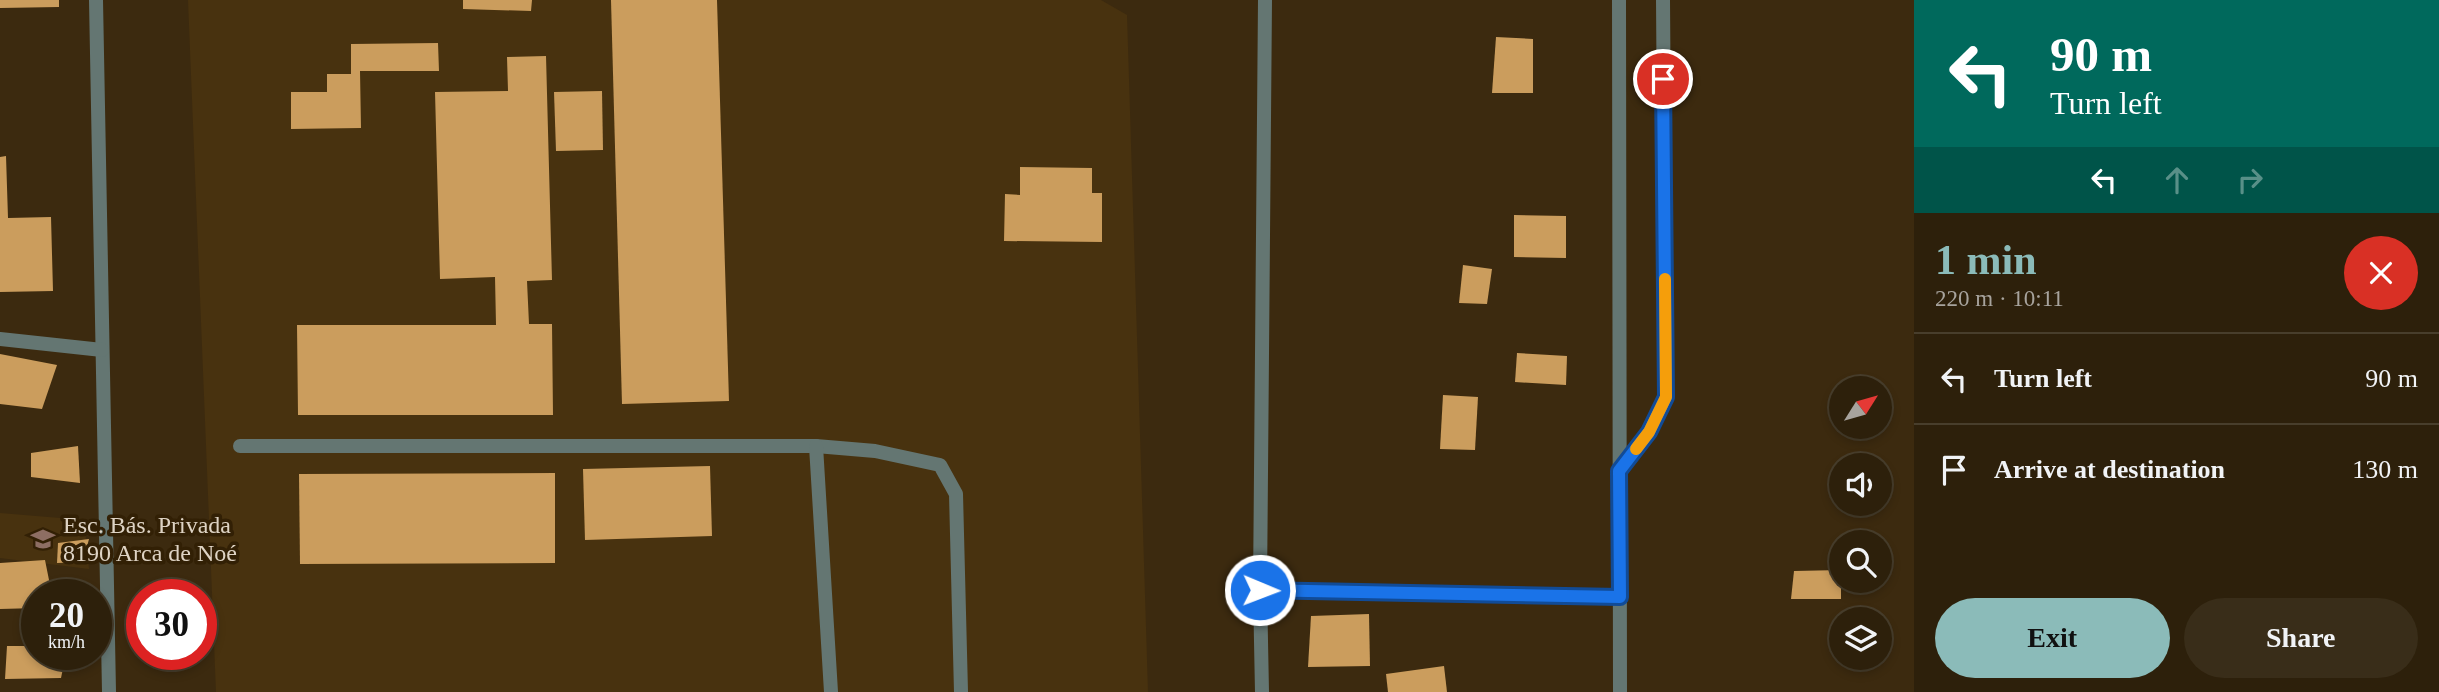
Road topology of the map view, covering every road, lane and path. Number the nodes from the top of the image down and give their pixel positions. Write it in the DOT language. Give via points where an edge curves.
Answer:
graph roads {
  1 [pos="96,0"];
  2 [pos="1265,0"];
  3 [pos="1619,0"];
  4 [pos="1663,0"];
  5 [pos="0,339"];
  6 [pos="103,350"];
  7 [pos="240,446"];
  8 [pos="816,446"];
  9 [pos="1619,471"];
  10 [pos="1260,590"];
  11 [pos="1620,597"];
  12 [pos="109,692"];
  13 [pos="831,692"];
  14 [pos="961,692"];
  15 [pos="1262,692"];
  16 [pos="1620,692"];
  1 -- 6 [label="street"];
  2 -- 10 [label="street"];
  3 -- 9 [label="street"];
  4 -- 9 [label="street" via="1666,397 1649,432"];
  5 -- 6 [label="street"];
  6 -- 12 [label="street"];
  7 -- 8 [label="street"];
  8 -- 13 [label="street"];
  8 -- 14 [label="street" via="875,451 940,465 956,494"];
  9 -- 11 [label="street"];
  10 -- 11 [label="street"];
  10 -- 15 [label="street"];
  11 -- 16 [label="street"];
}
